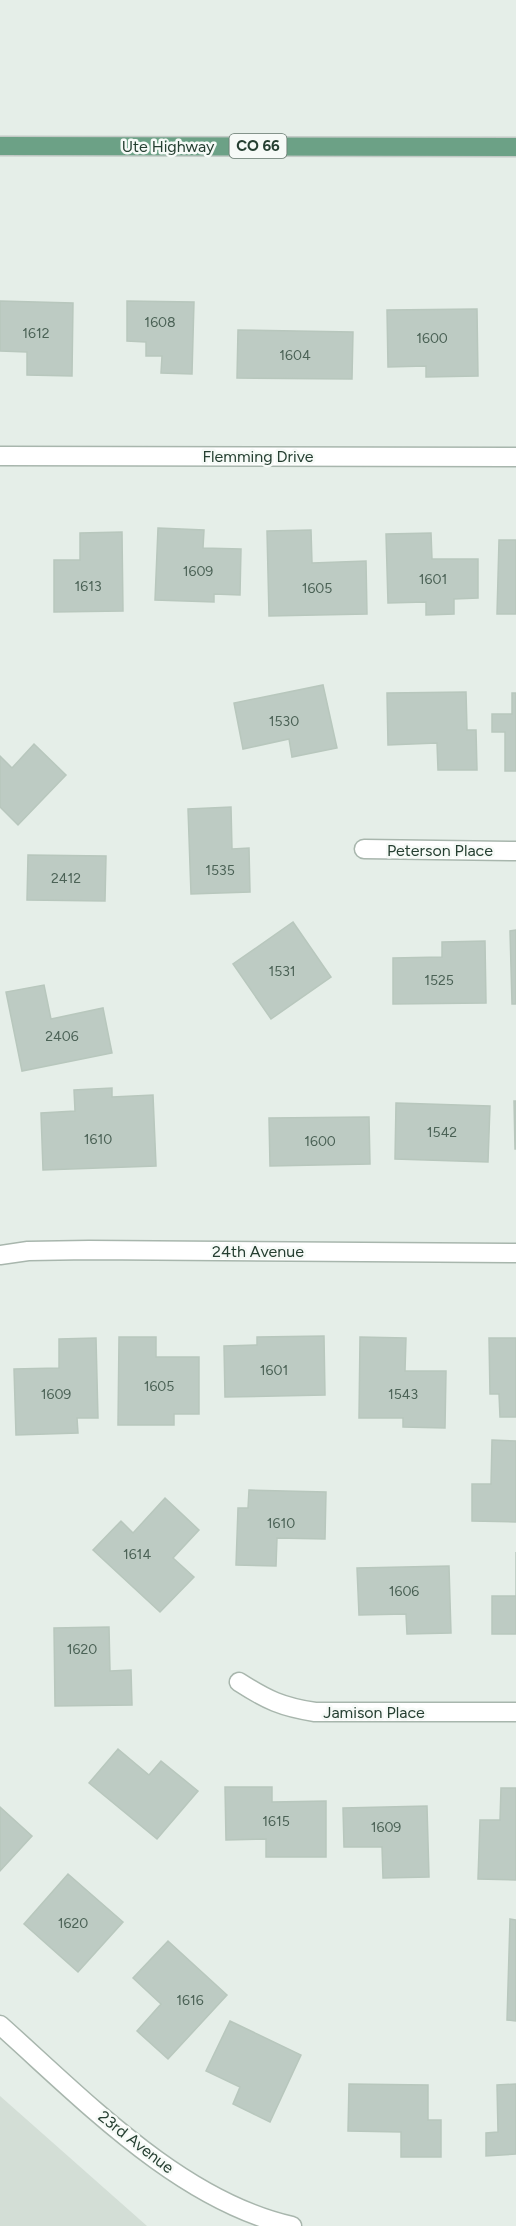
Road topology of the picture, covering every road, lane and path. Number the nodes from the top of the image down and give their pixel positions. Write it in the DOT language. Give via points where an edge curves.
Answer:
graph roads {
  1 [pos="0,146"];
  2 [pos="516,147"];
  3 [pos="0,456"];
  4 [pos="516,457"];
  5 [pos="364,849"];
  6 [pos="516,850"];
  7 [pos="516,1253"];
  8 [pos="0,1255"];
  9 [pos="239,1682"];
  10 [pos="516,1712"];
  11 [pos="0,2025"];
  12 [pos="286,2225"];
  1 -- 2 [label="main road, Ute Highway / CO 66"];
  3 -- 4 [label="street, Flemming Drive"];
  5 -- 6 [label="street, Peterson Place"];
  7 -- 8 [label="street, 24th Avenue" via="89,1250"];
  9 -- 10 [label="street, Jamison Place" via="287,1707 315,1712"];
  11 -- 12 [label="street, 23rd Avenue" via="125,2136 176,2174 231,2205"];
}
